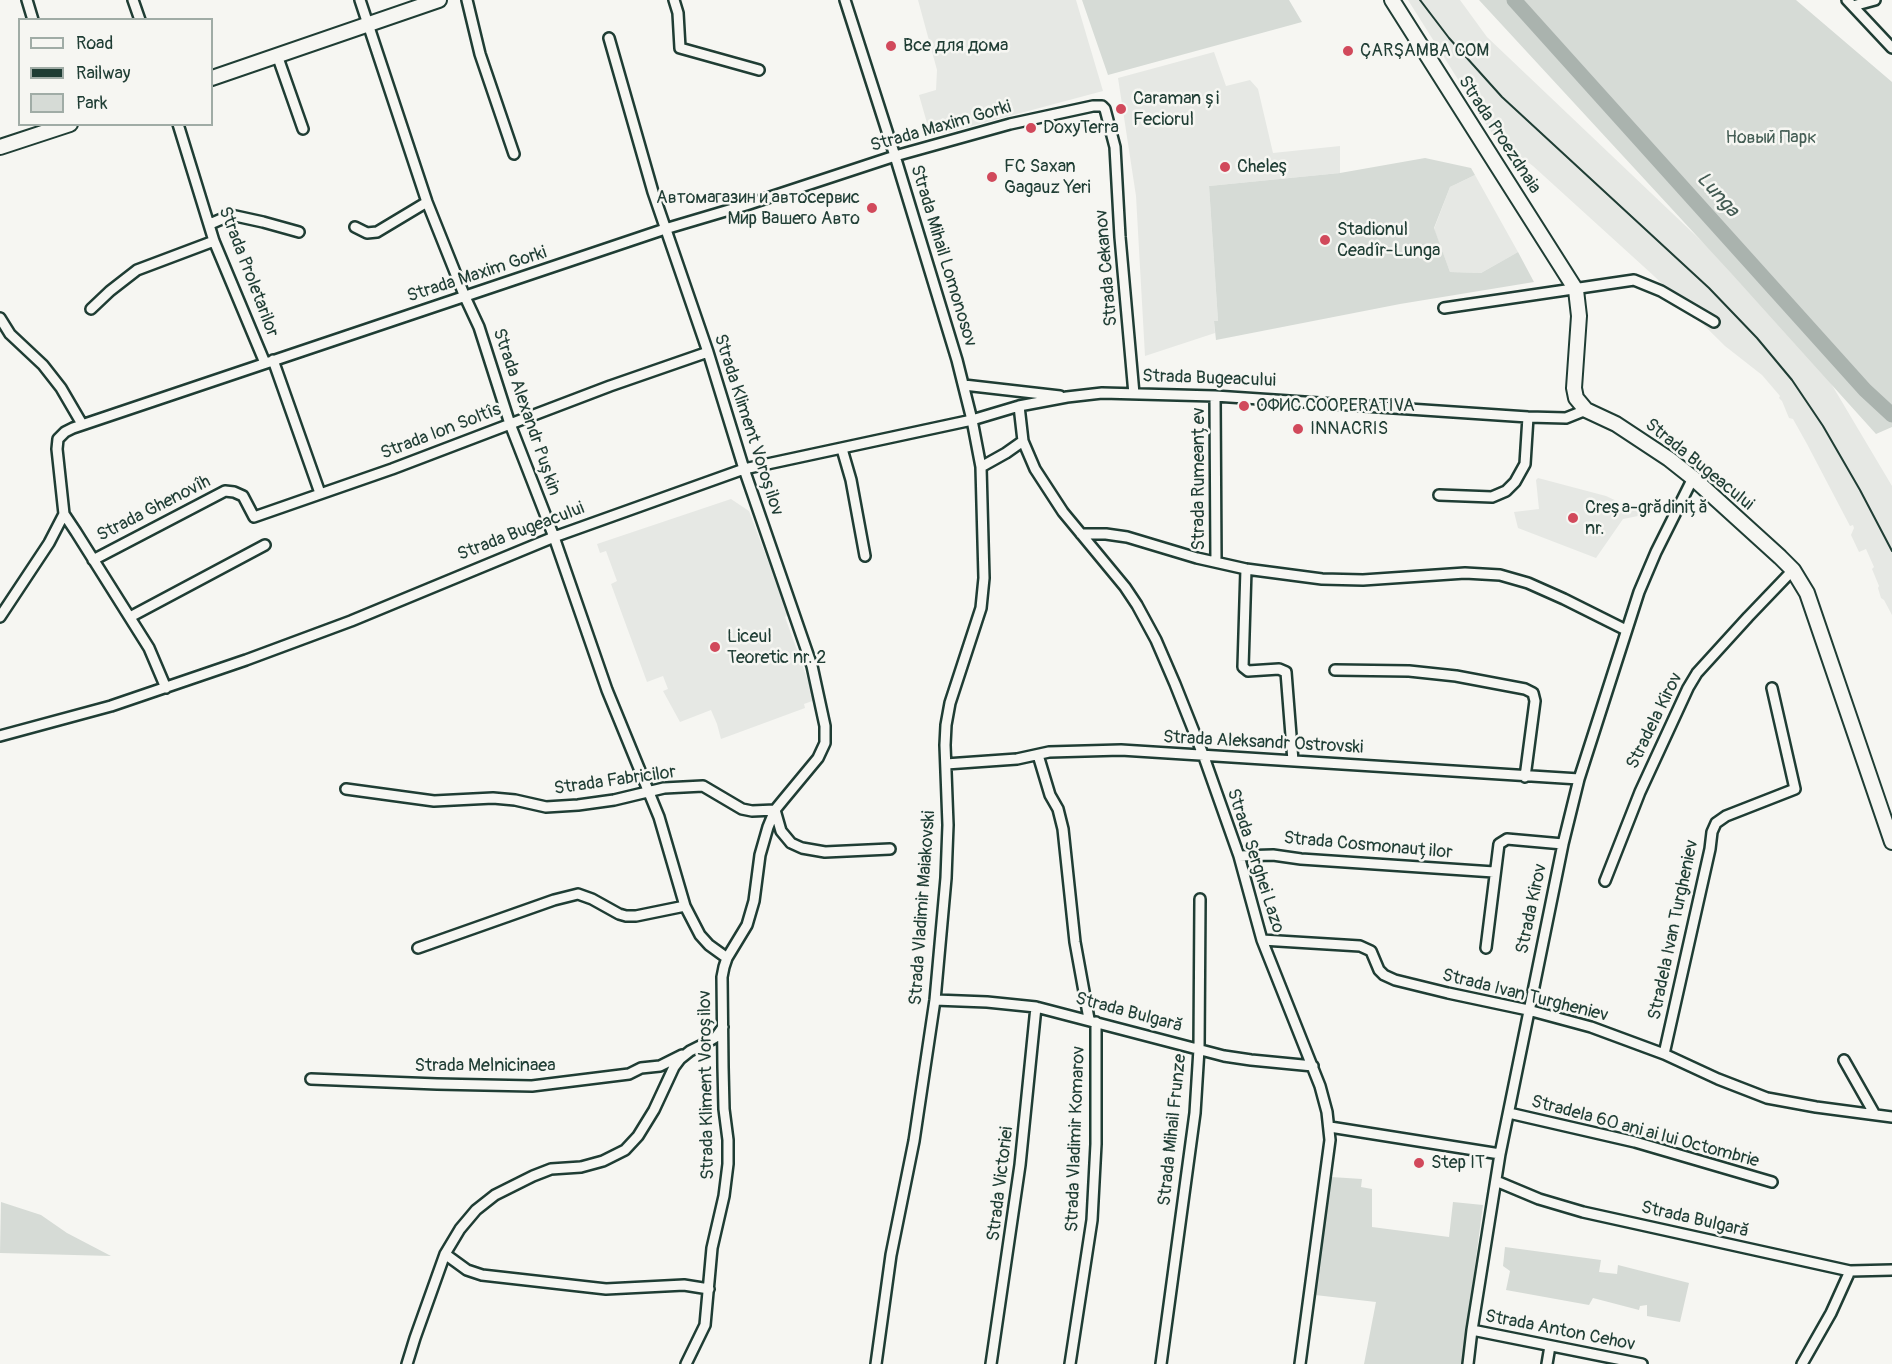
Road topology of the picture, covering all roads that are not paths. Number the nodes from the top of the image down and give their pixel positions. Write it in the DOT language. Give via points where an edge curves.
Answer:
graph roads {
  1 [pos="27,0"];
  2 [pos="133,0"];
  3 [pos="360,0"];
  4 [pos="439,0"];
  5 [pos="466,0"];
  6 [pos="674,0"];
  7 [pos="845,0"];
  8 [pos="1392,0"];
  9 [pos="1875,0"];
  10 [pos="1850,3"];
  11 [pos="32,18"];
  12 [pos="139,18"];
  13 [pos="368,24"];
  14 [pos="609,38"];
  15 [pos="1892,48"];
  16 [pos="277,56"];
  17 [pos="759,70"];
  18 [pos="213,78"];
  19 [pos="1102,106"];
  20 [pos="64,126"];
  21 [pos="179,126"];
  22 [pos="303,129"];
  23 [pos="0,147"];
  24 [pos="514,154"];
  25 [pos="896,156"];
  26 [pos="427,202"];
  27 [pos="210,224"];
  28 [pos="355,227"];
  29 [pos="665,230"];
  30 [pos="299,232"];
  31 [pos="214,241"];
  32 [pos="1576,290"];
  33 [pos="465,297"];
  34 [pos="1444,308"];
  35 [pos="91,309"];
  36 [pos="0,318"];
  37 [pos="1714,322"];
  38 [pos="10,334"];
  39 [pos="0,340"];
  40 [pos="708,352"];
  41 [pos="269,362"];
  42 [pos="964,385"];
  43 [pos="1134,394"];
  44 [pos="1215,396"];
  45 [pos="1067,397"];
  46 [pos="1019,406"];
  47 [pos="1586,410"];
  48 [pos="1528,417"];
  49 [pos="972,420"];
  50 [pos="82,424"];
  51 [pos="510,424"];
  52 [pos="1023,441"];
  53 [pos="842,449"];
  54 [pos="981,467"];
  55 [pos="744,469"];
  56 [pos="1693,478"];
  57 [pos="320,493"];
  58 [pos="1439,495"];
  59 [pos="64,514"];
  60 [pos="254,517"];
  61 [pos="1081,534"];
  62 [pos="554,537"];
  63 [pos="265,545"];
  64 [pos="865,556"];
  65 [pos="93,560"];
  66 [pos="1216,562"];
  67 [pos="1246,569"];
  68 [pos="1793,570"];
  69 [pos="0,617"];
  70 [pos="130,617"];
  71 [pos="1626,630"];
  72 [pos="1335,670"];
  73 [pos="166,688"];
  74 [pos="1772,688"];
  75 [pos="0,736"];
  76 [pos="1038,755"];
  77 [pos="1204,757"];
  78 [pos="1293,761"];
  79 [pos="946,764"];
  80 [pos="1526,777"];
  81 [pos="1580,779"];
  82 [pos="346,789"];
  83 [pos="648,792"];
  84 [pos="775,810"];
  85 [pos="1892,842"];
  86 [pos="1563,844"];
  87 [pos="890,849"];
  88 [pos="1239,856"];
  89 [pos="1494,872"];
  90 [pos="1605,881"];
  91 [pos="1200,899"];
  92 [pos="686,906"];
  93 [pos="1262,940"];
  94 [pos="418,948"];
  95 [pos="1486,948"];
  96 [pos="727,958"];
  97 [pos="935,1000"];
  98 [pos="1036,1006"];
  99 [pos="1528,1010"];
  100 [pos="1092,1020"];
  101 [pos="723,1027"];
  102 [pos="1199,1049"];
  103 [pos="690,1051"];
  104 [pos="1664,1054"];
  105 [pos="1844,1060"];
  106 [pos="1313,1066"];
  107 [pos="311,1078"];
  108 [pos="1509,1113"];
  109 [pos="1874,1113"];
  110 [pos="1892,1117"];
  111 [pos="1330,1127"];
  112 [pos="1500,1154"];
  113 [pos="1496,1181"];
  114 [pos="1772,1182"];
  115 [pos="445,1254"];
  116 [pos="1892,1270"];
  117 [pos="1850,1271"];
  118 [pos="709,1289"];
  119 [pos="1472,1330"];
  120 [pos="1550,1346"];
  121 [pos="1622,1362"];
  122 [pos="407,1364"];
  123 [pos="686,1364"];
  124 [pos="876,1364"];
  125 [pos="991,1364"];
  126 [pos="1070,1364"];
  127 [pos="1161,1364"];
  128 [pos="1300,1364"];
  129 [pos="1468,1364"];
  130 [pos="1547,1364"];
  131 [pos="1642,1364"];
  132 [pos="1802,1364"];
  1 -- 11 [label="street"];
  2 -- 12 [label="street"];
  3 -- 13 [label="street, Strada Alexandr Pușkin"];
  4 -- 13 [label="main road"];
  5 -- 24 [label="street"];
  6 -- 17 [label="street" via="680,48"];
  7 -- 25 [label="street, Strada Mihail Lomonosov"];
  8 -- 32 [label="main road, Strada Proezdnaia"];
  9 -- 10 [label="street"];
  10 -- 15 [label="street"];
  13 -- 16 [label="main road"];
  13 -- 26 [label="street, Strada Alexandr Pușkin"];
  14 -- 29 [label="street, Strada Kliment Voroșilov"];
  16 -- 18 [label="main road"];
  16 -- 22 [label="street"];
  19 -- 25 [label="street, Strada Maxim Gorki" via="1010,124"];
  19 -- 43 [label="street, Strada Cekanov" via="1115,147"];
  20 -- 23 [label="main road"];
  21 -- 27 [label="street, Strada Proletarilor"];
  25 -- 29 [label="street, Strada Maxim Gorki"];
  25 -- 42 [label="street, Strada Mihail Lomonosov"];
  26 -- 28 [label="street" via="377,232 367,233"];
  26 -- 33 [label="street, Strada Alexandr Pușkin"];
  27 -- 30 [label="street" via="231,215"];
  27 -- 31 [label="street, Strada Proletarilor"];
  29 -- 33 [label="street, Strada Maxim Gorki"];
  29 -- 40 [label="street, Strada Kliment Voroșilov"];
  31 -- 35 [label="street" via="137,270"];
  31 -- 41 [label="street, Strada Proletarilor"];
  32 -- 34 [label="street"];
  32 -- 37 [label="street" via="1634,280"];
  32 -- 47 [label="main road, Strada Proezdnaia" via="1579,316 1574,388 1576,398"];
  33 -- 41 [label="street, Strada Maxim Gorki"];
  33 -- 51 [label="street, Strada Alexandr Pușkin" via="479,327"];
  36 -- 38 [label="street"];
  38 -- 39 [label="street"];
  38 -- 50 [label="street" via="52,376"];
  40 -- 51 [label="street, Strada Ion Soltîs"];
  40 -- 55 [label="street, Strada Kliment Voroșilov"];
  41 -- 50 [label="street, Strada Maxim Gorki"];
  41 -- 57 [label="street, Strada Proletarilor"];
  42 -- 45 [label="street, Strada Bugeacului"];
  42 -- 49 [label="street, Strada Mihail Lomonosov"];
  43 -- 44 [label="street, Strada Bugeacului"];
  43 -- 45 [label="street, Strada Bugeacului"];
  44 -- 48 [label="street, Strada Bugeacului"];
  44 -- 66 [label="street, Strada Rumeanțev"];
  45 -- 46 [label="street, Strada Bugeacului"];
  46 -- 49 [label="street, Strada Bugeacului"];
  46 -- 52 [label="street, Strada Serghei Lazo"];
  47 -- 48 [label="street, Strada Bugeacului" via="1566,418"];
  47 -- 56 [label="main road, Strada Bugeacului" via="1616,424"];
  48 -- 58 [label="street" via="1523,471 1506,491 1492,497"];
  49 -- 53 [label="street, Strada Bugeacului"];
  49 -- 54 [label="street, Strada Vladimir Maiakovski"];
  50 -- 59 [label="street, Strada Maxim Gorki" via="58,439"];
  51 -- 57 [label="street, Strada Ion Soltîs"];
  51 -- 62 [label="street, Strada Alexandr Pușkin"];
  52 -- 54 [label="street"];
  52 -- 61 [label="street, Strada Serghei Lazo" via="1035,469"];
  53 -- 55 [label="street, Strada Bugeacului"];
  53 -- 64 [label="street"];
  54 -- 79 [label="street, Strada Vladimir Maiakovski" via="983,592 950,702"];
  55 -- 62 [label="street, Strada Bugeacului"];
  55 -- 84 [label="street, Strada Kliment Voroșilov" via="812,666 825,726 825,742 818,758"];
  56 -- 68 [label="main road, Strada Bugeacului"];
  56 -- 71 [label="street, Strada Kirov" via="1656,552"];
  57 -- 60 [label="street, Strada Ion Soltîs"];
  59 -- 65 [label="street"];
  59 -- 69 [label="street"];
  60 -- 65 [label="street, Strada Ghenovîh" via="243,496 225,491"];
  61 -- 66 [label="street" via="1127,537"];
  61 -- 77 [label="street, Strada Serghei Lazo" via="1137,605 1156,640"];
  62 -- 73 [label="street, Strada Bugeacului" via="351,621"];
  62 -- 83 [label="street, Strada Alexandr Pușkin" via="603,679"];
  63 -- 70 [label="street"];
  65 -- 70 [label="street"];
  66 -- 67 [label="street"];
  67 -- 71 [label="street" via="1363,580 1465,573 1500,575 1528,583"];
  67 -- 78 [label="street" via="1243,667 1248,671 1286,672"];
  68 -- 85 [label="main road, Strada Bugeacului" via="1815,610"];
  68 -- 90 [label="street, Stradela Kirov" via="1697,673 1640,792"];
  70 -- 73 [label="street"];
  71 -- 81 [label="street, Strada Kirov"];
  72 -- 80 [label="street" via="1456,675 1533,693"];
  73 -- 75 [label="street, Strada Bugeacului"];
  74 -- 104 [label="street, Stradela Ivan Turgheniev" via="1795,789 1716,823"];
  76 -- 77 [label="street, Strada Aleksandr Ostrovski" via="1121,750"];
  76 -- 79 [label="street, Strada Aleksandr Ostrovski"];
  76 -- 100 [label="street, Strada Vladimir Komarov" via="1064,829 1075,942"];
  77 -- 78 [label="street, Strada Aleksandr Ostrovski"];
  77 -- 88 [label="street, Strada Serghei Lazo"];
  78 -- 80 [label="street, Strada Aleksandr Ostrovski"];
  79 -- 97 [label="street, Strada Vladimir Maiakovski" via="946,878"];
  80 -- 81 [label="street, Strada Aleksandr Ostrovski"];
  81 -- 86 [label="street, Strada Kirov"];
  82 -- 83 [label="street, Strada Fabricilor" via="434,801 493,798 546,807"];
  83 -- 84 [label="street, Strada Fabricilor" via="703,786 742,809"];
  83 -- 92 [label="street, Strada Alexandr Pușkin"];
  84 -- 87 [label="street" via="781,831 791,843 802,848 825,852"];
  84 -- 96 [label="street, Strada Kliment Voroșilov" via="760,855 747,925"];
  86 -- 89 [label="street" via="1507,839 1499,844"];
  86 -- 99 [label="street, Strada Kirov"];
  88 -- 89 [label="street, Strada Cosmonauților" via="1272,855"];
  88 -- 93 [label="street, Strada Serghei Lazo"];
  89 -- 95 [label="street"];
  91 -- 102 [label="street, Strada Mihail Frunze"];
  92 -- 94 [label="street" via="626,916 578,894"];
  92 -- 96 [label="street, Strada Alexandr Pușkin" via="700,935"];
  93 -- 99 [label="street, Strada Ivan Turgheniev" via="1360,946 1371,951 1384,975 1395,980"];
  93 -- 106 [label="street, Strada Serghei Lazo"];
  96 -- 101 [label="street, Strada Kliment Voroșilov" via="722,977"];
  97 -- 98 [label="street, Strada Bulgară"];
  97 -- 124 [label="street, Strada Vladimir Maiakovski"];
  98 -- 100 [label="street, Strada Bulgară"];
  98 -- 125 [label="street, Strada Victoriei" via="1020,1165"];
  99 -- 104 [label="street, Strada Ivan Turgheniev" via="1591,1027"];
  99 -- 108 [label="street, Strada Kirov"];
  100 -- 102 [label="street, Strada Bulgară"];
  100 -- 126 [label="street, Strada Vladimir Komarov" via="1096,1144 1092,1220"];
  101 -- 103 [label="street, Strada Melnicinaea" via="716,1037"];
  101 -- 118 [label="street, Strada Kliment Voroșilov" via="728,1164 712,1248"];
  102 -- 106 [label="street, Strada Bulgară" via="1251,1060"];
  102 -- 127 [label="street, Strada Mihail Frunze"];
  103 -- 107 [label="street, Strada Melnicinaea" via="660,1066 629,1074 532,1086"];
  103 -- 115 [label="street" via="674,1067 654,1110 625,1150 581,1167 551,1169 495,1195 471,1216"];
  104 -- 109 [label="street, Strada Ivan Turgheniev" via="1767,1098"];
  105 -- 109 [label="street"];
  106 -- 111 [label="street, Strada Serghei Lazo"];
  108 -- 112 [label="street, Strada Kirov"];
  108 -- 114 [label="street, Stradela 60 ani ai lui Octombrie" via="1635,1142"];
  109 -- 110 [label="street, Strada Ivan Turgheniev"];
  111 -- 112 [label="street"];
  111 -- 128 [label="street, Strada Serghei Lazo"];
  112 -- 113 [label="street, Strada Kirov"];
  113 -- 117 [label="street, Strada Bulgară" via="1583,1212"];
  113 -- 119 [label="street, Strada Kirov"];
  115 -- 118 [label="street" via="482,1275 606,1289"];
  115 -- 122 [label="street"];
  116 -- 117 [label="street, Strada Bulgară"];
  117 -- 132 [label="street"];
  118 -- 123 [label="street, Strada Kliment Voroșilov" via="705,1325"];
  119 -- 120 [label="street, Strada Anton Cehov"];
  119 -- 129 [label="street, Strada Kirov"];
  120 -- 121 [label="street, Strada Anton Cehov"];
  120 -- 130 [label="street"];
  121 -- 131 [label="street, Strada Anton Cehov"];
}
